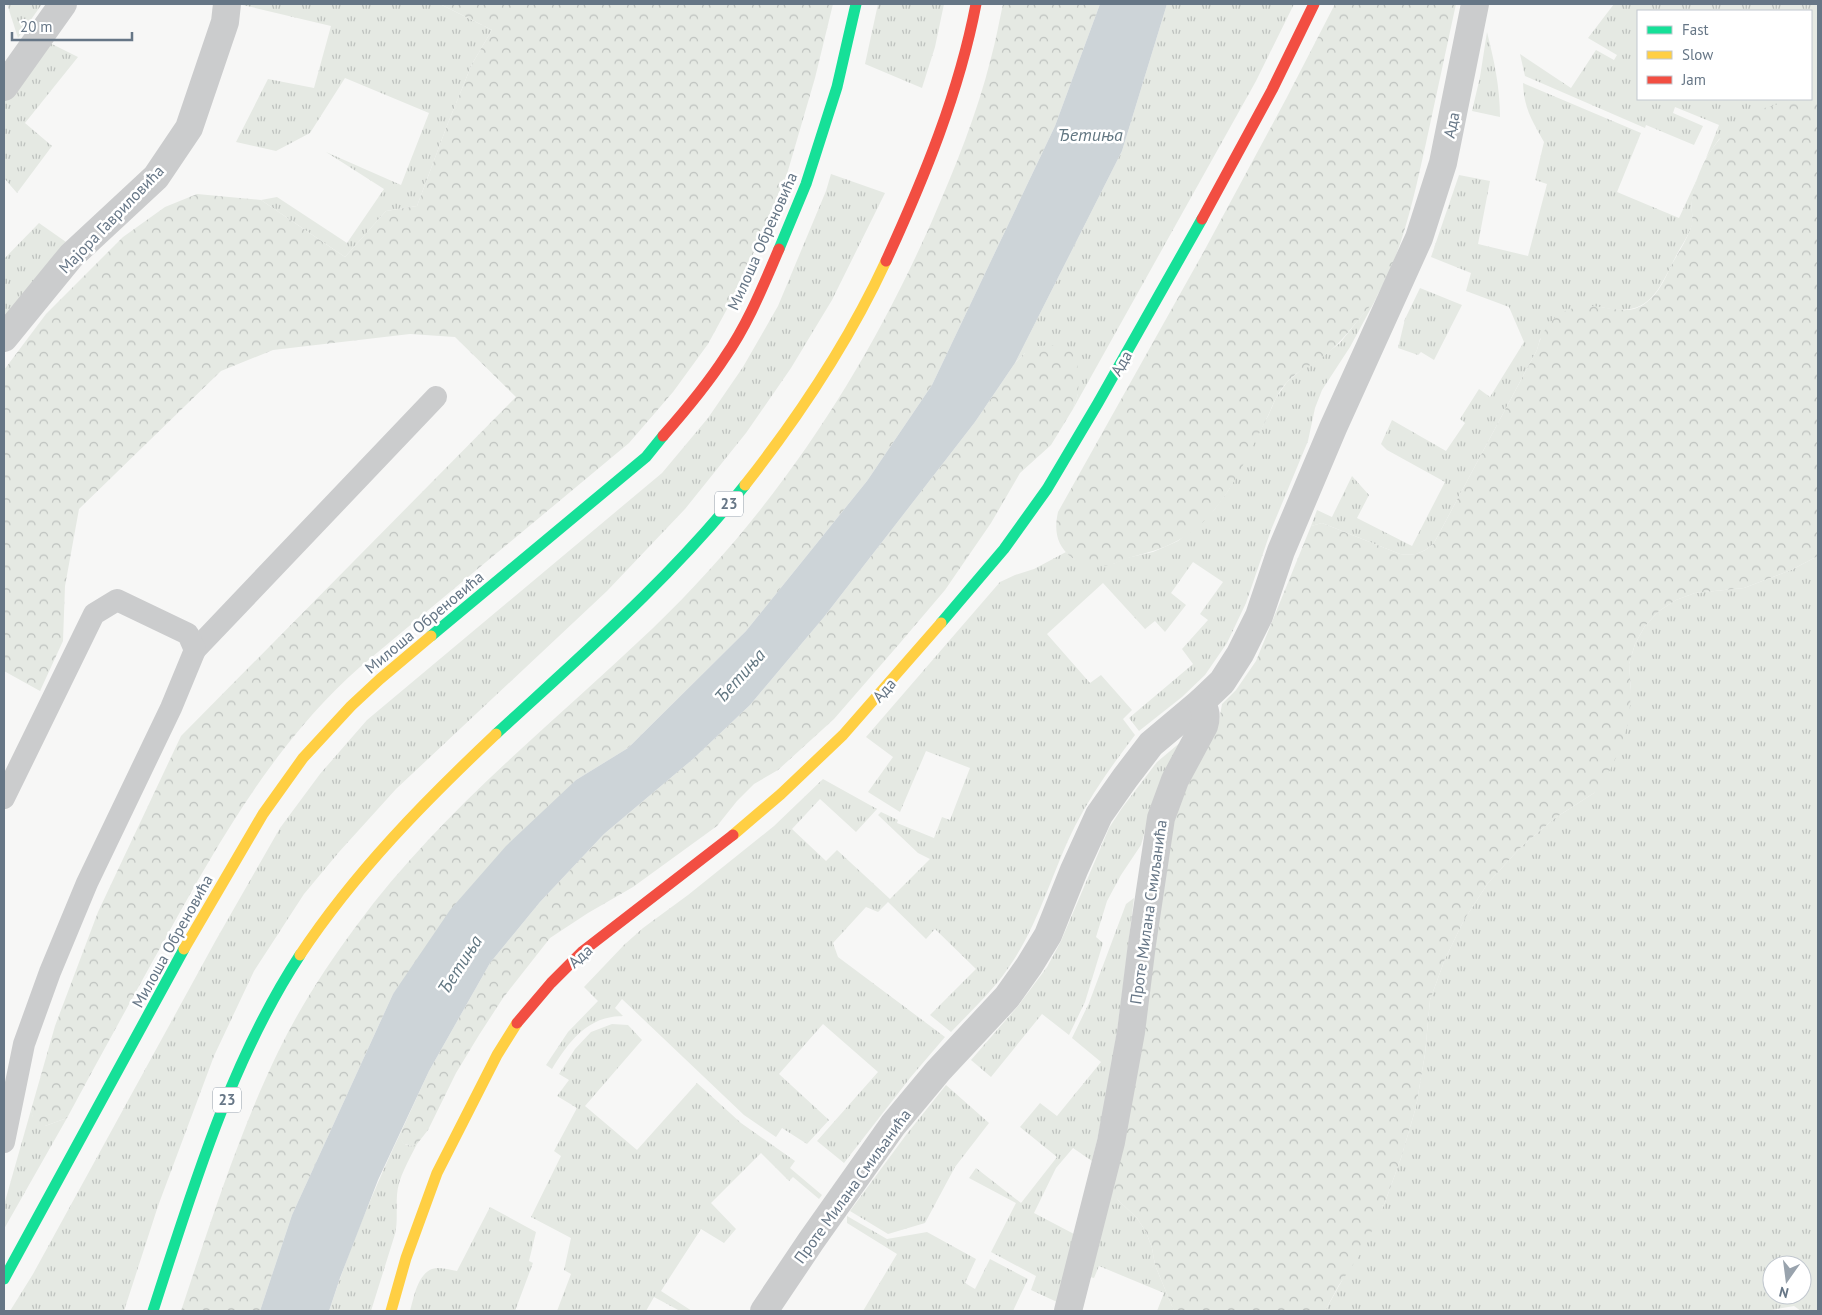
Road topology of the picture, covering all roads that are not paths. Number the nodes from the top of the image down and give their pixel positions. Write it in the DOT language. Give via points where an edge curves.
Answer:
graph roads {
  1 [pos="63,4"];
  2 [pos="227,4"];
  3 [pos="856,4"];
  4 [pos="976,4"];
  5 [pos="1314,4"];
  6 [pos="1475,4"];
  7 [pos="4,87"];
  8 [pos="4,338"];
  9 [pos="436,397"];
  10 [pos="195,650"];
  11 [pos="1201,702"];
  12 [pos="4,798"];
  13 [pos="4,1142"];
  14 [pos="4,1279"];
  15 [pos="153,1311"];
  16 [pos="391,1311"];
  17 [pos="764,1311"];
  18 [pos="1068,1311"];
  1 -- 7 [label="street"];
  2 -- 8 [label="street, Мајора Гавриловића" via="225,22 189,128 156,177 71,256"];
  3 -- 14 [label="street, Милоша Обреновића" via="837,87 806,184 759,297 726,356 646,457 380,679 303,758 263,814 195,930"];
  4 -- 15 [label="street, 23" via="941,129 915,195 866,301 819,381 754,473 688,553 630,611 462,765 394,834 334,905 286,976 246,1053 214,1133"];
  5 -- 16 [label="street, Ада" via="1272,90 1098,403 1047,489 1004,548 843,736 718,848 583,951 521,1017 497,1055 437,1173 406,1258"];
  6 -- 11 [label="street, Ада" via="1443,163 1419,238 1333,428 1285,542 1259,616 1222,682"];
  9 -- 10 [label="lane"];
  10 -- 12 [label="lane" via="188,634 118,600 94,614"];
  10 -- 13 [label="lane" via="171,708 87,883 50,972 24,1044"];
  11 -- 17 [label="street, Проте Милана Смиљанића" via="1151,744 1125,778 1100,815 1048,935 1029,966 1007,997 893,1125"];
  11 -- 18 [label="street, Проте Милана Смиљанића" via="1207,718 1198,741 1175,780 1161,818 1131,1032 1111,1142"];
}
